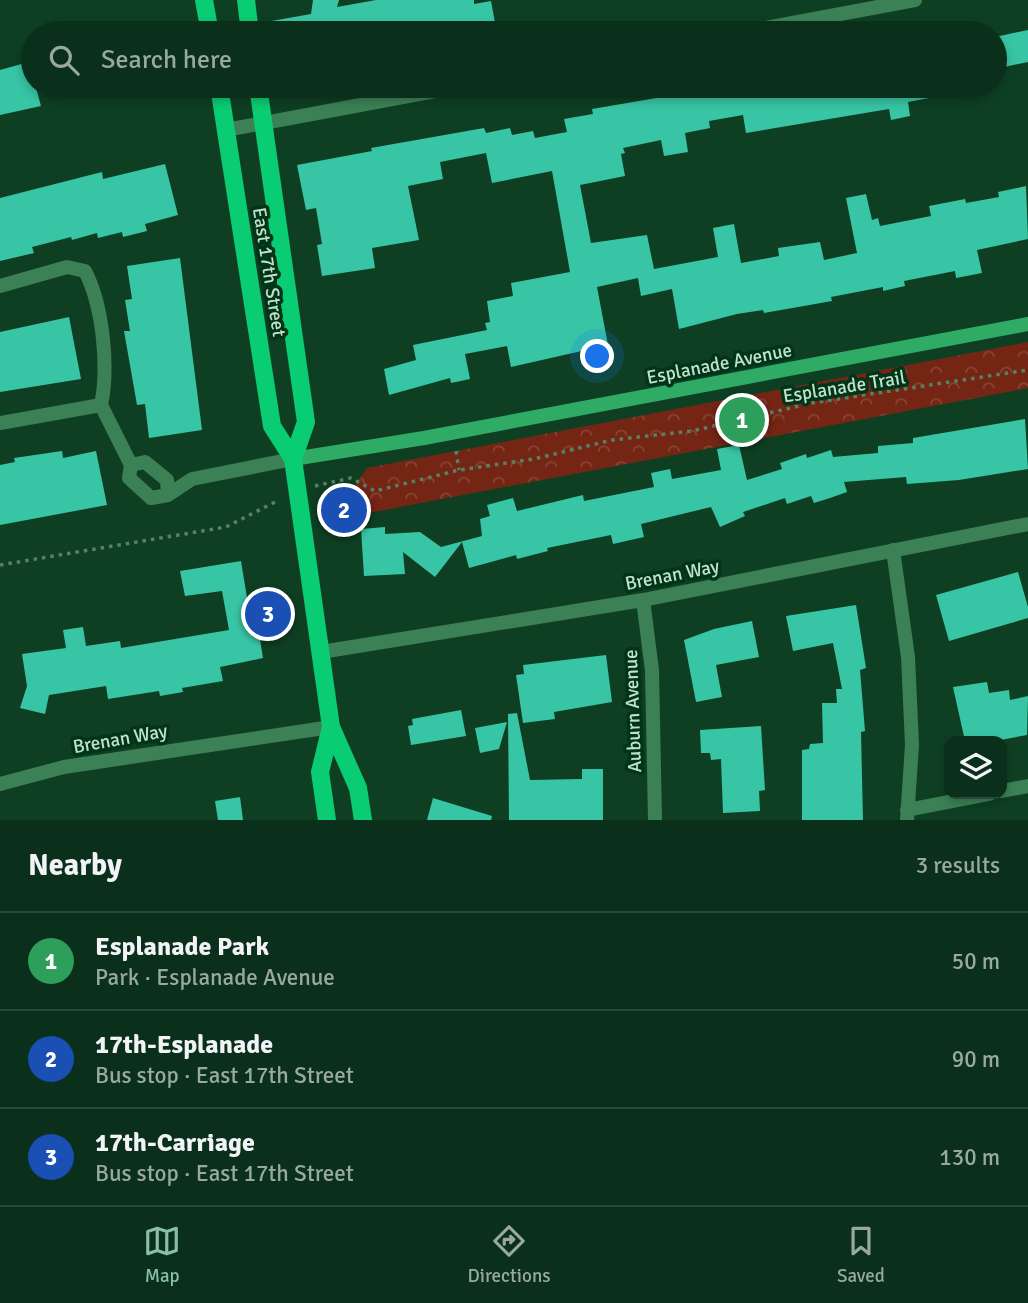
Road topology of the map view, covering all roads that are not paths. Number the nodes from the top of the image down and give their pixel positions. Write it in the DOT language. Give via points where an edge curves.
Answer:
graph roads {
  1 [pos="205,0"];
  2 [pos="246,0"];
  3 [pos="915,0"];
  4 [pos="208,21"];
  5 [pos="249,21"];
  6 [pos="803,21"];
  7 [pos="221,98"];
  8 [pos="260,98"];
  9 [pos="397,98"];
  10 [pos="263,123"];
  11 [pos="226,130"];
  12 [pos="0,286"];
  13 [pos="1028,324"];
  14 [pos="101,405"];
  15 [pos="0,424"];
  16 [pos="293,459"];
  17 [pos="131,465"];
  18 [pos="168,495"];
  19 [pos="1028,524"];
  20 [pos="893,550"];
  21 [pos="643,600"];
  22 [pos="321,652"];
  23 [pos="331,727"];
  24 [pos="0,783"];
  25 [pos="1028,786"];
  26 [pos="1007,790"];
  27 [pos="969,799"];
  28 [pos="907,815"];
  29 [pos="327,820"];
  30 [pos="363,820"];
  31 [pos="655,820"];
  1 -- 4 [label="main road"];
  2 -- 5 [label="main road"];
  3 -- 6 [label="street"];
  7 -- 11 [label="main road, East 17th Street"];
  8 -- 10 [label="main road, East 17th Street"];
  9 -- 10 [label="street"];
  10 -- 11 [label="street"];
  10 -- 16 [label="main road, East 17th Street" via="306,422"];
  11 -- 16 [label="main road, East 17th Street" via="272,426"];
  12 -- 14 [label="street" via="67,267 85,271 94,289 106,378"];
  13 -- 16 [label="street, Esplanade Avenue"];
  14 -- 15 [label="street"];
  14 -- 17 [label="street"];
  16 -- 18 [label="street" via="192,479"];
  16 -- 22 [label="main road, East 17th Street"];
  17 -- 18 [label="street" via="145,463 157,470 167,480"];
  17 -- 18 [label="street" via="130,478 151,498"];
  19 -- 20 [label="street, Brenan Way"];
  20 -- 21 [label="street, Brenan Way"];
  20 -- 28 [label="street" via="908,657 912,745"];
  21 -- 22 [label="street, Brenan Way"];
  21 -- 31 [label="street, Auburn Avenue" via="652,670"];
  22 -- 23 [label="main road, East 17th Street"];
  23 -- 24 [label="street, Brenan Way" via="64,766"];
  23 -- 29 [label="main road, East 17th Street" via="320,772"];
  23 -- 30 [label="main road, East 17th Street" via="358,788"];
  25 -- 26 [label="street"];
  27 -- 28 [label="street"];
}
